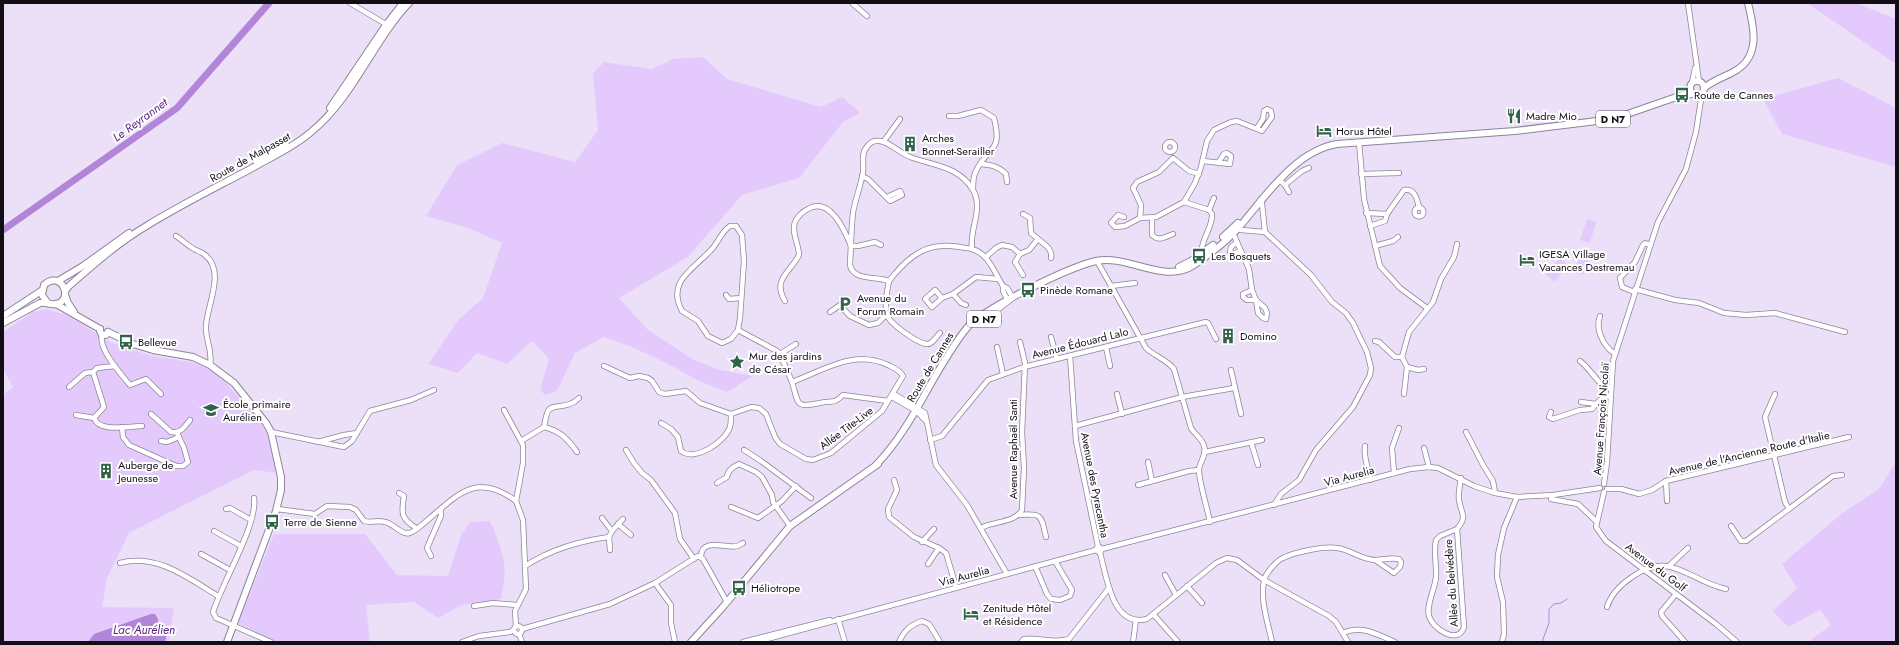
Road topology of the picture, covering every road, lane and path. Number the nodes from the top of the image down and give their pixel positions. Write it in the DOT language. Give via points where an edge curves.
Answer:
graph roads {
  1 [pos="350,3"];
  2 [pos="403,3"];
  3 [pos="409,3"];
  4 [pos="852,3"];
  5 [pos="1688,3"];
  6 [pos="1748,3"];
  7 [pos="867,16"];
  8 [pos="388,26"];
  9 [pos="1697,88"];
  10 [pos="949,116"];
  11 [pos="900,118"];
  12 [pos="1256,128"];
  13 [pos="884,142"];
  14 [pos="1359,142"];
  15 [pos="1172,152"];
  16 [pos="1172,158"];
  17 [pos="1203,160"];
  18 [pos="1218,163"];
  19 [pos="980,164"];
  20 [pos="1309,168"];
  21 [pos="1399,172"];
  22 [pos="1199,174"];
  23 [pos="1361,174"];
  24 [pos="862,176"];
  25 [pos="1279,180"];
  26 [pos="1007,182"];
  27 [pos="1285,185"];
  28 [pos="973,189"];
  29 [pos="1289,192"];
  30 [pos="887,197"];
  31 [pos="1214,198"];
  32 [pos="1260,200"];
  33 [pos="1184,202"];
  34 [pos="1419,207"];
  35 [pos="1209,210"];
  36 [pos="1366,213"];
  37 [pos="1023,214"];
  38 [pos="1387,214"];
  39 [pos="1124,217"];
  40 [pos="1140,218"];
  41 [pos="1152,218"];
  42 [pos="1370,226"];
  43 [pos="1234,231"];
  44 [pos="1265,232"];
  45 [pos="1173,234"];
  46 [pos="176,236"];
  47 [pos="1398,237"];
  48 [pos="1038,239"];
  49 [pos="1237,242"];
  50 [pos="1457,244"];
  51 [pos="1650,244"];
  52 [pos="881,245"];
  53 [pos="851,246"];
  54 [pos="1375,246"];
  55 [pos="1217,247"];
  56 [pos="972,249"];
  57 [pos="1207,250"];
  58 [pos="1241,251"];
  59 [pos="1020,254"];
  60 [pos="986,257"];
  61 [pos="1051,258"];
  62 [pos="1097,261"];
  63 [pos="1193,265"];
  64 [pos="1082,266"];
  65 [pos="1149,268"];
  66 [pos="1023,275"];
  67 [pos="998,279"];
  68 [pos="58,281"];
  69 [pos="889,281"];
  70 [pos="1135,283"];
  71 [pos="1111,286"];
  72 [pos="1252,290"];
  73 [pos="42,291"];
  74 [pos="1635,291"];
  75 [pos="65,293"];
  76 [pos="953,294"];
  77 [pos="726,295"];
  78 [pos="741,298"];
  79 [pos="942,298"];
  80 [pos="1020,299"];
  81 [pos="1011,300"];
  82 [pos="785,301"];
  83 [pos="47,302"];
  84 [pos="56,304"];
  85 [pos="966,305"];
  86 [pos="1428,308"];
  87 [pos="830,312"];
  88 [pos="76,314"];
  89 [pos="887,314"];
  90 [pos="991,315"];
  91 [pos="1600,316"];
  92 [pos="4,320"];
  93 [pos="738,330"];
  94 [pos="104,332"];
  95 [pos="1845,332"];
  96 [pos="940,333"];
  97 [pos="1051,337"];
  98 [pos="1140,337"];
  99 [pos="1216,339"];
  100 [pos="1376,341"];
  101 [pos="1020,342"];
  102 [pos="796,344"];
  103 [pos="997,347"];
  104 [pos="1106,347"];
  105 [pos="780,354"];
  106 [pos="1615,354"];
  107 [pos="1070,356"];
  108 [pos="1402,358"];
  109 [pos="1058,359"];
  110 [pos="1580,361"];
  111 [pos="210,365"];
  112 [pos="115,366"];
  113 [pos="604,366"];
  114 [pos="1110,366"];
  115 [pos="1024,367"];
  116 [pos="1407,367"];
  117 [pos="1424,369"];
  118 [pos="1231,370"];
  119 [pos="93,372"];
  120 [pos="1003,374"];
  121 [pos="792,382"];
  122 [pos="69,387"];
  123 [pos="1234,388"];
  124 [pos="1611,389"];
  125 [pos="434,390"];
  126 [pos="161,394"];
  127 [pos="1118,394"];
  128 [pos="1404,394"];
  129 [pos="1775,394"];
  130 [pos="893,395"];
  131 [pos="1611,395"];
  132 [pos="1182,397"];
  133 [pos="579,398"];
  134 [pos="888,401"];
  135 [pos="1581,402"];
  136 [pos="1596,404"];
  137 [pos="504,410"];
  138 [pos="918,411"];
  139 [pos="1551,412"];
  140 [pos="151,414"];
  141 [pos="731,414"];
  142 [pos="1122,414"];
  143 [pos="1241,414"];
  144 [pos="76,415"];
  145 [pos="94,418"];
  146 [pos="190,420"];
  147 [pos="661,423"];
  148 [pos="142,426"];
  149 [pos="1075,426"];
  150 [pos="122,427"];
  151 [pos="544,427"];
  152 [pos="1400,428"];
  153 [pos="271,432"];
  154 [pos="1466,432"];
  155 [pos="358,433"];
  156 [pos="178,435"];
  157 [pos="1849,437"];
  158 [pos="930,440"];
  159 [pos="1262,440"];
  160 [pos="161,441"];
  161 [pos="521,441"];
  162 [pos="318,442"];
  163 [pos="1251,442"];
  164 [pos="1365,446"];
  165 [pos="1424,448"];
  166 [pos="626,450"];
  167 [pos="744,450"];
  168 [pos="577,452"];
  169 [pos="1205,452"];
  170 [pos="1774,456"];
  171 [pos="1148,462"];
  172 [pos="876,465"];
  173 [pos="1258,465"];
  174 [pos="1429,467"];
  175 [pos="1199,470"];
  176 [pos="1394,473"];
  177 [pos="1842,475"];
  178 [pos="1461,478"];
  179 [pos="894,480"];
  180 [pos="1370,480"];
  181 [pos="1152,481"];
  182 [pos="1666,481"];
  183 [pos="717,483"];
  184 [pos="1138,485"];
  185 [pos="796,486"];
  186 [pos="1604,490"];
  187 [pos="399,493"];
  188 [pos="1495,493"];
  189 [pos="1517,497"];
  190 [pos="254,498"];
  191 [pos="811,498"];
  192 [pos="1551,499"];
  193 [pos="516,501"];
  194 [pos="1666,501"];
  195 [pos="775,505"];
  196 [pos="1274,505"];
  197 [pos="731,507"];
  198 [pos="277,508"];
  199 [pos="226,509"];
  200 [pos="441,509"];
  201 [pos="1787,510"];
  202 [pos="1019,515"];
  203 [pos="602,518"];
  204 [pos="624,519"];
  205 [pos="250,520"];
  206 [pos="1596,521"];
  207 [pos="1210,522"];
  208 [pos="618,524"];
  209 [pos="790,526"];
  210 [pos="1731,526"];
  211 [pos="416,528"];
  212 [pos="981,528"];
  213 [pos="934,529"];
  214 [pos="1456,529"];
  215 [pos="214,531"];
  216 [pos="612,531"];
  217 [pos="631,535"];
  218 [pos="608,537"];
  219 [pos="1046,537"];
  220 [pos="743,542"];
  221 [pos="922,542"];
  222 [pos="241,546"];
  223 [pos="939,548"];
  224 [pos="1688,548"];
  225 [pos="610,550"];
  226 [pos="1099,550"];
  227 [pos="201,554"];
  228 [pos="431,556"];
  229 [pos="701,556"];
  230 [pos="525,558"];
  231 [pos="694,559"];
  232 [pos="535,560"];
  233 [pos="1374,560"];
  234 [pos="1055,561"];
  235 [pos="120,563"];
  236 [pos="928,564"];
  237 [pos="1670,565"];
  238 [pos="525,566"];
  239 [pos="1035,566"];
  240 [pos="1644,569"];
  241 [pos="230,570"];
  242 [pos="1007,574"];
  243 [pos="1165,575"];
  244 [pos="1264,580"];
  245 [pos="655,583"];
  246 [pos="1187,586"];
  247 [pos="956,587"];
  248 [pos="1109,588"];
  249 [pos="1726,589"];
  250 [pos="1676,594"];
  251 [pos="1176,595"];
  252 [pos="218,596"];
  253 [pos="727,602"];
  254 [pos="1202,603"];
  255 [pos="474,606"];
  256 [pos="517,606"];
  257 [pos="1607,607"];
  258 [pos="722,608"];
  259 [pos="1154,615"];
  260 [pos="838,619"];
  261 [pos="1136,620"];
  262 [pos="233,625"];
  263 [pos="515,628"];
  264 [pos="522,629"];
  265 [pos="1343,633"];
  266 [pos="519,634"];
  267 [pos="765,639"];
  268 [pos="227,642"];
  269 [pos="270,642"];
  270 [pos="462,642"];
  271 [pos="522,642"];
  272 [pos="676,642"];
  273 [pos="691,642"];
  274 [pos="698,642"];
  275 [pos="743,642"];
  276 [pos="756,642"];
  277 [pos="845,642"];
  278 [pos="899,642"];
  279 [pos="940,642"];
  280 [pos="1021,642"];
  281 [pos="1133,642"];
  282 [pos="1178,642"];
  283 [pos="1272,642"];
  284 [pos="1348,642"];
  285 [pos="1395,642"];
  286 [pos="1502,642"];
  287 [pos="1685,642"];
  288 [pos="1736,642"];
  1 -- 8 [label="street"];
  2 -- 8 [label="main road, Route de Malpasset"];
  3 -- 8 [label="main road, Route de Malpasset"];
  4 -- 7 [label="street"];
  5 -- 9 [label="street, Avenue François Nicolaï"];
  6 -- 9 [label="main road, D N7" via="1754,32 1752,53 1742,66"];
  8 -- 68 [label="main road, Route de Malpasset" via="337,100 308,130 145,222"];
  8 -- 75 [label="main road, Route de Malpasset" via="340,102 311,132 279,154 148,225 68,286"];
  9 -- 14 [label="main road, Route de Cannes / D N7" via="1613,119 1515,131"];
  9 -- 51 [label="street, Avenue François Nicolaï" via="1700,106 1686,169 1660,217"];
  10 -- 19 [label="street" via="981,110 994,118 998,138 994,148"];
  11 -- 13 [label="street"];
  12 -- 12 [label="street" via="1263,119 1264,111 1271,111 1272,117 1262,131"];
  12 -- 17 [label="street" via="1237,121 1214,130 1207,141"];
  13 -- 24 [label="street" via="875,141 866,147 863,152"];
  13 -- 28 [label="street" via="909,157 951,169"];
  14 -- 23 [label="street"];
  14 -- 25 [label="main road, Route de Cannes / D N7" via="1318,149"];
  15 -- 16 [label="street"];
  16 -- 22 [label="street" via="1189,171"];
  16 -- 40 [label="street" via="1159,172 1134,185 1133,191 1141,205"];
  17 -- 18 [label="street"];
  17 -- 22 [label="street"];
  19 -- 26 [label="street" via="999,168 1006,174"];
  19 -- 28 [label="street"];
  20 -- 27 [label="street"];
  21 -- 23 [label="street"];
  22 -- 33 [label="street"];
  23 -- 36 [label="street"];
  24 -- 30 [label="street"];
  24 -- 53 [label="street" via="853,212"];
  25 -- 27 [label="street"];
  25 -- 32 [label="main road, Route de Cannes / D N7"];
  27 -- 29 [label="street"];
  28 -- 56 [label="street" via="978,208 970,239"];
  31 -- 35 [label="street"];
  32 -- 43 [label="main road, Route de Cannes / D N7"];
  32 -- 44 [label="street"];
  33 -- 35 [label="street"];
  33 -- 41 [label="street"];
  34 -- 38 [label="street" via="1413,192 1404,190"];
  35 -- 57 [label="street" via="1212,217 1205,241"];
  36 -- 38 [label="street"];
  36 -- 42 [label="street"];
  37 -- 48 [label="street" via="1030,218 1031,233"];
  38 -- 42 [label="street" via="1385,221"];
  39 -- 40 [label="street" via="1118,215 1111,223 1115,227 1125,226"];
  40 -- 41 [label="street"];
  41 -- 45 [label="street" via="1152,235 1156,239"];
  42 -- 54 [label="street"];
  43 -- 44 [label="street"];
  43 -- 49 [label="street"];
  43 -- 55 [label="main road, Route de Cannes / D N7"];
  43 -- 57 [label="main road, Route de Cannes / D N7"];
  44 -- 196 [label="street" via="1300,264 1332,302 1346,313 1367,352 1371,368 1370,375 1353,407 1320,446 1299,480 1281,494"];
  46 -- 111 [label="street" via="204,254 214,269 206,326 212,356"];
  47 -- 54 [label="street"];
  48 -- 59 [label="street" via="1029,250"];
  48 -- 61 [label="street" via="1050,250"];
  49 -- 58 [label="street"];
  49 -- 58 [label="street" via="1231,247 1230,252 1232,254"];
  50 -- 86 [label="street" via="1454,257 1441,278 1433,302"];
  51 -- 74 [label="street, Avenue François Nicolaï"];
  51 -- 74 [label="street" via="1643,245 1635,262 1620,278 1622,287"];
  52 -- 53 [label="street" via="876,242"];
  53 -- 69 [label="street" via="850,265 854,274"];
  53 -- 82 [label="street" via="839,220 830,211 815,206 802,212 794,228 799,255 781,281 780,292"];
  54 -- 86 [label="street" via="1380,266 1386,275"];
  55 -- 57 [label="street"];
  55 -- 63 [label="main road, Route de Cannes / D N7"];
  56 -- 60 [label="street" via="980,251"];
  56 -- 69 [label="street" via="945,246 922,251 908,260"];
  57 -- 63 [label="street"];
  57 -- 65 [label="main road, Route de Cannes / D N7" via="1179,267"];
  58 -- 72 [label="street" via="1249,269"];
  59 -- 60 [label="street" via="1012,247 1002,244"];
  59 -- 66 [label="street" via="1015,262"];
  60 -- 67 [label="street"];
  62 -- 64 [label="main road, Route de Cannes / D N7"];
  62 -- 65 [label="main road, Route de Cannes / D N7"];
  62 -- 71 [label="street"];
  63 -- 65 [label="main road, Route de Cannes / D N7" via="1171,271"];
  64 -- 80 [label="main road, Route de Cannes / D N7"];
  64 -- 81 [label="main road, Route de Cannes / D N7" via="1060,274"];
  67 -- 76 [label="street" via="976,278"];
  67 -- 81 [label="street" via="1007,288"];
  68 -- 73 [label="main road" via="47,282"];
  68 -- 75 [label="main road"];
  69 -- 89 [label="street"];
  70 -- 71 [label="street"];
  71 -- 98 [label="street"];
  72 -- 72 [label="street" via="1256,300 1247,300 1243,297 1243,294"];
  73 -- 83 [label="main road"];
  73 -- 92 [label="main road"];
  74 -- 95 [label="street" via="1699,303 1724,313 1746,316 1775,313"];
  74 -- 106 [label="street, Avenue François Nicolaï"];
  75 -- 84 [label="main road"];
  75 -- 88 [label="main road"];
  76 -- 79 [label="street"];
  76 -- 85 [label="street"];
  77 -- 78 [label="street" via="729,298"];
  78 -- 93 [label="street"];
  78 -- 93 [label="street" via="744,261 742,235 736,226 730,226 724,230 709,252 684,274 679,284 678,298 682,311 698,321 711,339 726,342"];
  80 -- 81 [label="main road"];
  80 -- 90 [label="main road, Route de Cannes / D N7"];
  81 -- 90 [label="street"];
  81 -- 138 [label="main road, Route de Cannes / D N7" via="985,313 966,328"];
  83 -- 84 [label="main road"];
  83 -- 92 [label="main road" via="32,306"];
  84 -- 88 [label="main road"];
  86 -- 108 [label="street" via="1409,332"];
  87 -- 89 [label="street" via="840,305 850,316 869,325 878,322"];
  88 -- 94 [label="main road"];
  89 -- 96 [label="street" via="900,330 926,344 931,343"];
  90 -- 138 [label="main road, Route de Cannes / D N7" via="969,330"];
  91 -- 106 [label="street" via="1598,329"];
  93 -- 105 [label="street"];
  94 -- 111 [label="main road" via="133,344 193,357"];
  94 -- 112 [label="street" via="103,345"];
  97 -- 109 [label="street"];
  98 -- 99 [label="street, Avenue Édouard Lalo" via="1206,322"];
  98 -- 104 [label="street, Avenue Édouard Lalo"];
  98 -- 132 [label="street" via="1150,352 1163,358 1174,369"];
  100 -- 108 [label="street" via="1395,357"];
  101 -- 115 [label="street, Avenue Raphaël Santi"];
  102 -- 105 [label="street"];
  103 -- 120 [label="street"];
  104 -- 107 [label="street, Avenue Édouard Lalo"];
  104 -- 114 [label="street"];
  105 -- 121 [label="street"];
  106 -- 124 [label="street, Avenue François Nicolaï" via="1611,368"];
  107 -- 109 [label="street, Avenue Édouard Lalo"];
  107 -- 149 [label="street, Avenue des Pyracantha"];
  108 -- 116 [label="street"];
  109 -- 115 [label="street, Avenue Édouard Lalo"];
  110 -- 124 [label="street" via="1606,388"];
  111 -- 153 [label="main road" via="234,383"];
  112 -- 119 [label="street" via="97,368"];
  112 -- 126 [label="street" via="130,385 146,379"];
  113 -- 141 [label="street" via="630,378 648,378 659,392 666,394 686,391 700,403"];
  115 -- 120 [label="street, Avenue Édouard Lalo"];
  115 -- 202 [label="street, Avenue Raphaël Santi" via="1024,498"];
  116 -- 117 [label="street"];
  116 -- 128 [label="street"];
  118 -- 123 [label="street"];
  119 -- 122 [label="street" via="86,373"];
  119 -- 145 [label="street" via="104,407"];
  120 -- 158 [label="street, Avenue Édouard Lalo" via="988,380 942,436"];
  121 -- 130 [label="street, Allée Tite-Live" via="845,361 865,359 885,364 901,373 903,376"];
  121 -- 134 [label="street" via="800,405 805,407 822,402 833,403 843,396"];
  123 -- 132 [label="street"];
  123 -- 143 [label="street"];
  124 -- 131 [label="street, Avenue François Nicolaï"];
  125 -- 155 [label="street" via="411,400 370,411"];
  127 -- 142 [label="street"];
  129 -- 170 [label="street" via="1765,417"];
  130 -- 134 [label="street, Allée Tite-Live"];
  130 -- 138 [label="street"];
  131 -- 136 [label="street" via="1602,398"];
  131 -- 186 [label="street, Avenue François Nicolaï" via="1608,462 1604,484 1601,485"];
  132 -- 142 [label="street"];
  132 -- 169 [label="street" via="1191,428 1202,440"];
  133 -- 151 [label="street" via="573,404 548,410"];
  134 -- 141 [label="street, Allée Tite-Live" via="882,411 864,427 831,453 814,460 806,459 780,444 766,414 759,408 751,407"];
  135 -- 136 [label="street"];
  136 -- 139 [label="street" via="1592,409 1580,410 1553,419 1549,417"];
  137 -- 161 [label="street"];
  138 -- 158 [label="street" via="927,422"];
  138 -- 172 [label="main road, Route de Cannes / D N7"];
  138 -- 172 [label="main road, Route de Cannes / D N7" via="893,452"];
  140 -- 156 [label="street"];
  141 -- 147 [label="street" via="730,426 722,440 709,449 694,454 681,451 678,437"];
  142 -- 149 [label="street"];
  144 -- 145 [label="street"];
  145 -- 150 [label="street" via="101,426"];
  146 -- 156 [label="street"];
  148 -- 150 [label="street"];
  149 -- 226 [label="street, Avenue des Pyracantha"];
  150 -- 156 [label="street" via="123,437 129,445 176,466 183,466 188,462"];
  151 -- 161 [label="street"];
  151 -- 168 [label="street" via="564,436"];
  152 -- 176 [label="street" via="1392,448"];
  153 -- 162 [label="street"];
  153 -- 198 [label="main road" via="280,477 281,490"];
  154 -- 188 [label="street" via="1493,481"];
  155 -- 162 [label="street"];
  155 -- 162 [label="street" via="344,447"];
  156 -- 160 [label="street" via="167,442"];
  157 -- 170 [label="street, Avenue de l'Ancienne Route d'Italie"];
  158 -- 212 [label="street" via="936,465"];
  159 -- 163 [label="street"];
  161 -- 193 [label="street" via="524,463"];
  163 -- 169 [label="street"];
  163 -- 173 [label="street"];
  164 -- 180 [label="street" via="1364,456"];
  165 -- 174 [label="street"];
  166 -- 231 [label="street" via="675,513 680,539"];
  167 -- 185 [label="street"];
  169 -- 175 [label="street"];
  170 -- 182 [label="street, Avenue de l'Ancienne Route d'Italie"];
  170 -- 201 [label="street"];
  171 -- 181 [label="street"];
  172 -- 209 [label="main road, Route de Cannes / D N7"];
  174 -- 176 [label="street, Via Aurelia"];
  174 -- 178 [label="street, Via Aurelia"];
  175 -- 181 [label="street"];
  175 -- 207 [label="street"];
  176 -- 180 [label="street, Via Aurelia"];
  177 -- 201 [label="street" via="1833,476"];
  178 -- 188 [label="street, Via Aurelia" via="1474,486"];
  178 -- 214 [label="street, Allée du Belvédère" via="1459,500 1464,514 1461,524"];
  179 -- 221 [label="street" via="897,490 888,509 889,517"];
  180 -- 196 [label="street, Via Aurelia"];
  181 -- 184 [label="street"];
  182 -- 186 [label="street, Avenue de l'Ancienne Route d'Italie" via="1652,490 1639,494 1621,489"];
  182 -- 194 [label="street"];
  183 -- 195 [label="street" via="727,477 733,467 740,464 762,477"];
  185 -- 191 [label="street"];
  185 -- 195 [label="street"];
  186 -- 189 [label="street, Via Aurelia"];
  186 -- 206 [label="street"];
  187 -- 211 [label="street" via="404,496 403,516"];
  188 -- 189 [label="street, Via Aurelia"];
  189 -- 286 [label="street" via="1499,548 1497,577 1504,602"];
  190 -- 205 [label="street" via="255,504"];
  192 -- 206 [label="street" via="1578,504"];
  193 -- 200 [label="street" via="494,489 480,488 462,492"];
  193 -- 230 [label="street" via="524,520"];
  195 -- 197 [label="street" via="758,518"];
  195 -- 209 [label="street"];
  196 -- 207 [label="street, Via Aurelia"];
  198 -- 211 [label="street" via="315,514 327,506 350,507 366,522 385,522 406,533"];
  198 -- 262 [label="main road"];
  199 -- 205 [label="street" via="230,508"];
  200 -- 211 [label="street"];
  200 -- 228 [label="street" via="441,516 428,543 427,548"];
  201 -- 210 [label="street" via="1746,541 1742,541"];
  202 -- 212 [label="street, Avenue Raphaël Santi"];
  202 -- 219 [label="street" via="1039,515"];
  203 -- 216 [label="street"];
  204 -- 208 [label="street"];
  205 -- 222 [label="street"];
  206 -- 240 [label="street, Avenue du Golf" via="1598,531 1606,541"];
  207 -- 226 [label="street, Via Aurelia"];
  208 -- 216 [label="street"];
  208 -- 217 [label="street"];
  209 -- 253 [label="main road, Route de Cannes / D N7"];
  212 -- 242 [label="street"];
  213 -- 221 [label="street"];
  214 -- 214 [label="street, Allée du Belvédère" via="1464,627 1459,638 1454,639 1448,638 1437,629 1428,612 1436,576 1436,540"];
  215 -- 222 [label="street"];
  216 -- 218 [label="street"];
  218 -- 225 [label="street"];
  218 -- 232 [label="street" via="560,548"];
  220 -- 229 [label="street" via="737,546 719,544 705,547"];
  221 -- 223 [label="street"];
  222 -- 241 [label="street"];
  223 -- 236 [label="street"];
  223 -- 247 [label="street" via="946,553"];
  224 -- 237 [label="street"];
  226 -- 234 [label="street, Via Aurelia"];
  226 -- 248 [label="street, Avenue des Pyracantha"];
  227 -- 241 [label="street"];
  229 -- 231 [label="street"];
  229 -- 253 [label="street"];
  230 -- 232 [label="street"];
  230 -- 238 [label="street"];
  231 -- 245 [label="street"];
  232 -- 238 [label="street"];
  233 -- 233 [label="street" via="1394,573 1401,562 1393,558"];
  233 -- 244 [label="street" via="1338,548 1303,552 1282,558 1275,563"];
  234 -- 239 [label="street, Via Aurelia"];
  234 -- 239 [label="street" via="1072,590 1070,596 1060,600 1051,599 1047,594"];
  235 -- 252 [label="street" via="150,560"];
  237 -- 240 [label="street"];
  237 -- 249 [label="street"];
  238 -- 256 [label="street" via="526,589"];
  239 -- 242 [label="street, Via Aurelia"];
  240 -- 250 [label="street, Avenue du Golf"];
  240 -- 257 [label="street" via="1610,597"];
  241 -- 252 [label="street"];
  242 -- 247 [label="street, Via Aurelia"];
  243 -- 251 [label="street"];
  244 -- 246 [label="street" via="1240,561 1227,558 1216,563"];
  244 -- 265 [label="street" via="1329,616"];
  244 -- 283 [label="street" via="1263,599"];
  245 -- 264 [label="street" via="610,604"];
  245 -- 272 [label="street" via="671,605 671,623"];
  246 -- 251 [label="street"];
  246 -- 254 [label="street"];
  247 -- 260 [label="street, Via Aurelia"];
  248 -- 261 [label="street, Avenue des Pyracantha" via="1122,613"];
  248 -- 280 [label="street" via="1069,639 1060,642 1031,638"];
  250 -- 287 [label="street" via="1661,612"];
  250 -- 288 [label="street, Avenue du Golf" via="1725,630"];
  251 -- 259 [label="street"];
  252 -- 262 [label="street" via="213,615"];
  253 -- 258 [label="main road, Route de Cannes / D N7"];
  255 -- 256 [label="street" via="493,603"];
  256 -- 263 [label="street"];
  258 -- 273 [label="main road, Route de Cannes / D N7"];
  258 -- 274 [label="main road, Route de Cannes / D N7"];
  259 -- 261 [label="street"];
  259 -- 282 [label="street"];
  260 -- 267 [label="street, Via Aurelia" via="824,625"];
  260 -- 277 [label="street"];
  261 -- 281 [label="street"];
  262 -- 268 [label="main road"];
  262 -- 269 [label="street"];
  263 -- 264 [label="street" via="520,626"];
  263 -- 266 [label="street" via="515,633"];
  263 -- 270 [label="street" via="510,632 479,636"];
  264 -- 266 [label="street"];
  265 -- 284 [label="street"];
  265 -- 285 [label="street" via="1352,629 1362,629"];
  266 -- 271 [label="street"];
  267 -- 275 [label="street, Via Aurelia"];
  267 -- 276 [label="street, Via Aurelia"];
  278 -- 279 [label="street" via="912,625 922,621 929,624"];
}
